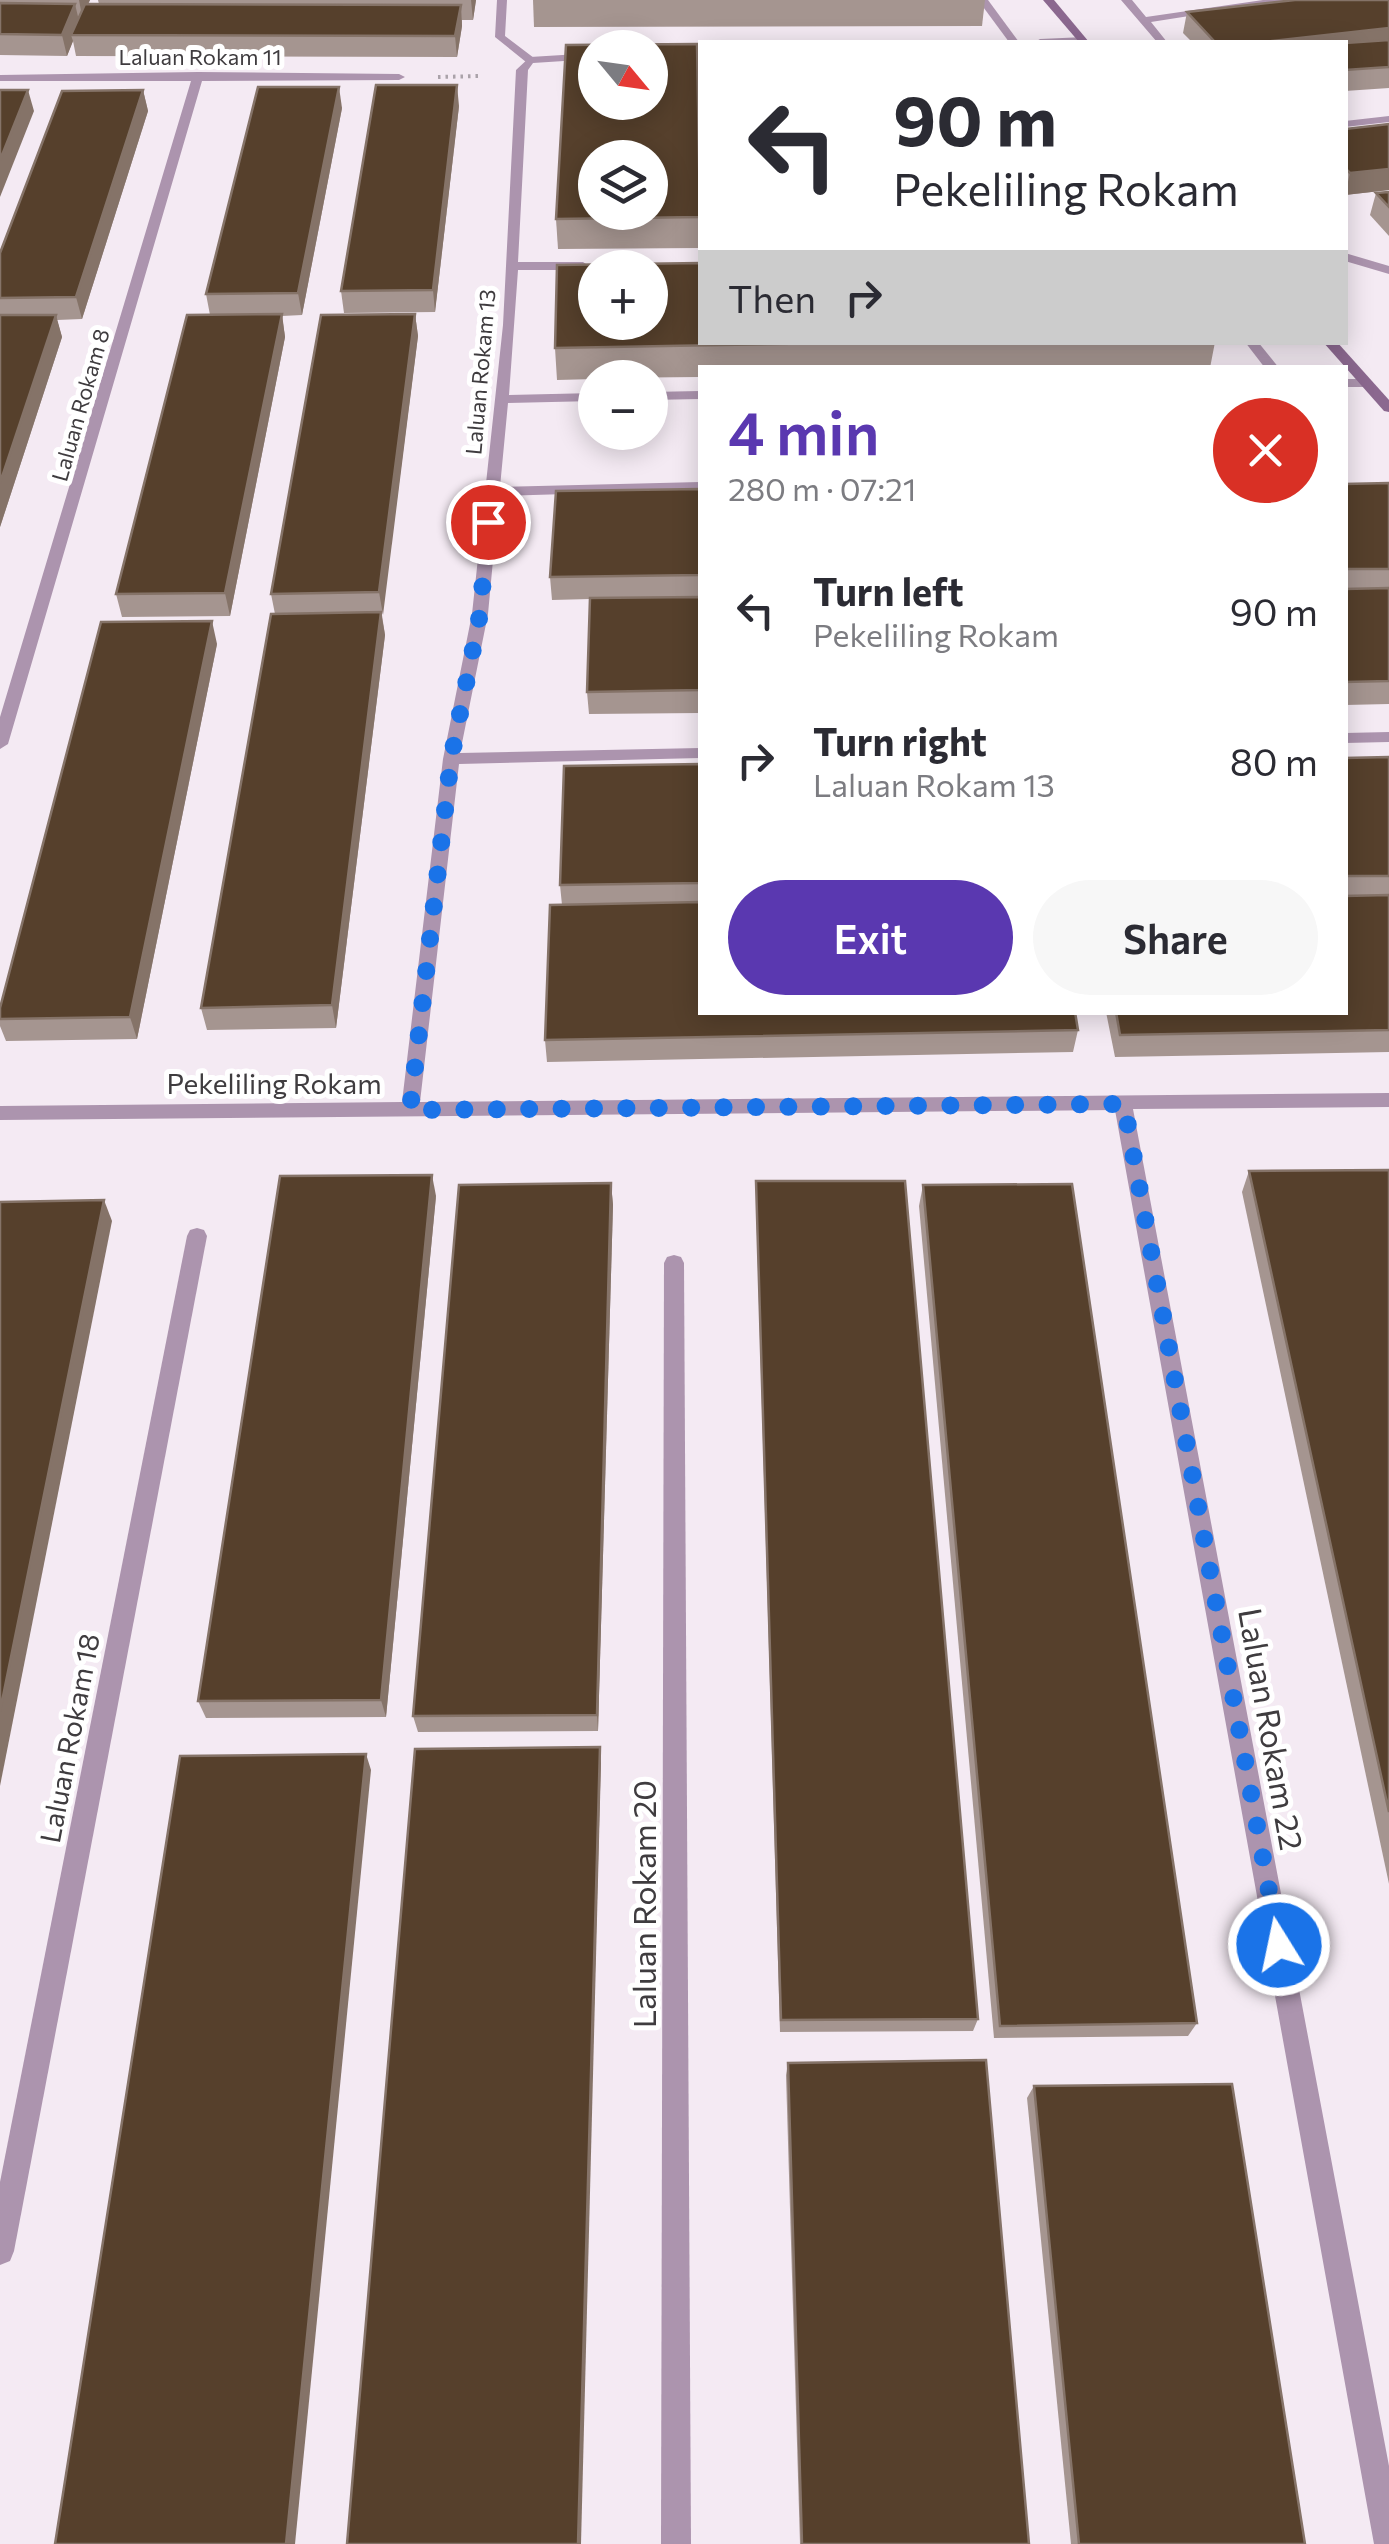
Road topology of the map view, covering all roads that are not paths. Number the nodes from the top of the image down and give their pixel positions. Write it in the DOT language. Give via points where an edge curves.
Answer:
graph roads {
  1 [pos="502,0"];
  2 [pos="983,0"];
  3 [pos="1048,0"];
  4 [pos="1126,0"];
  5 [pos="1286,0"];
  6 [pos="1144,20"];
  7 [pos="1013,40"];
  8 [pos="1082,40"];
  9 [pos="1160,40"];
  10 [pos="668,56"];
  11 [pos="698,56"];
  12 [pos="578,57"];
  13 [pos="530,60"];
  14 [pos="198,76"];
  15 [pos="400,77"];
  16 [pos="0,78"];
  17 [pos="1389,119"];
  18 [pos="1348,124"];
  19 [pos="1348,258"];
  20 [pos="512,266"];
  21 [pos="578,266"];
  22 [pos="1389,270"];
  23 [pos="1254,345"];
  24 [pos="1332,345"];
  25 [pos="1270,365"];
  26 [pos="1348,383"];
  27 [pos="1365,383"];
  28 [pos="698,394"];
  29 [pos="668,395"];
  30 [pos="578,397"];
  31 [pos="502,399"];
  32 [pos="1389,408"];
  33 [pos="698,486"];
  34 [pos="490,492"];
  35 [pos="1389,737"];
  36 [pos="1348,738"];
  37 [pos="0,744"];
  38 [pos="698,753"];
  39 [pos="451,759"];
  40 [pos="1389,1100"];
  41 [pos="1124,1104"];
  42 [pos="410,1110"];
  43 [pos="0,1112"];
  44 [pos="197,1236"];
  45 [pos="674,1263"];
  46 [pos="0,2251"];
  47 [pos="676,2544"];
  48 [pos="1389,2544"];
  1 -- 13 [label="street" via="500,37"];
  2 -- 7 [label="street"];
  3 -- 8 [label="main road"];
  4 -- 6 [label="street"];
  5 -- 6 [label="street"];
  6 -- 9 [label="street"];
  10 -- 11 [label="street"];
  12 -- 13 [label="street"];
  13 -- 20 [label="street, Laluan Rokam 13" via="522,76"];
  14 -- 15 [label="street, Laluan Rokam 11"];
  14 -- 16 [label="street, Laluan Rokam 11"];
  14 -- 37 [label="street, Laluan Rokam 8"];
  17 -- 18 [label="street"];
  19 -- 22 [label="street"];
  20 -- 21 [label="street"];
  20 -- 31 [label="street, Laluan Rokam 13"];
  23 -- 25 [label="street"];
  24 -- 27 [label="main road"];
  26 -- 27 [label="street"];
  27 -- 32 [label="main road"];
  28 -- 29 [label="street"];
  30 -- 31 [label="street"];
  31 -- 34 [label="street, Laluan Rokam 13"];
  33 -- 34 [label="street"];
  34 -- 39 [label="street, Laluan Rokam 13" via="480,614"];
  35 -- 36 [label="street"];
  38 -- 39 [label="street"];
  39 -- 42 [label="street, Laluan Rokam 13"];
  40 -- 41 [label="street, Pekeliling Rokam"];
  41 -- 42 [label="street, Pekeliling Rokam"];
  41 -- 48 [label="street, Laluan Rokam 22"];
  42 -- 43 [label="street, Pekeliling Rokam"];
  44 -- 46 [label="street, Laluan Rokam 18"];
  45 -- 47 [label="street, Laluan Rokam 20"];
}
